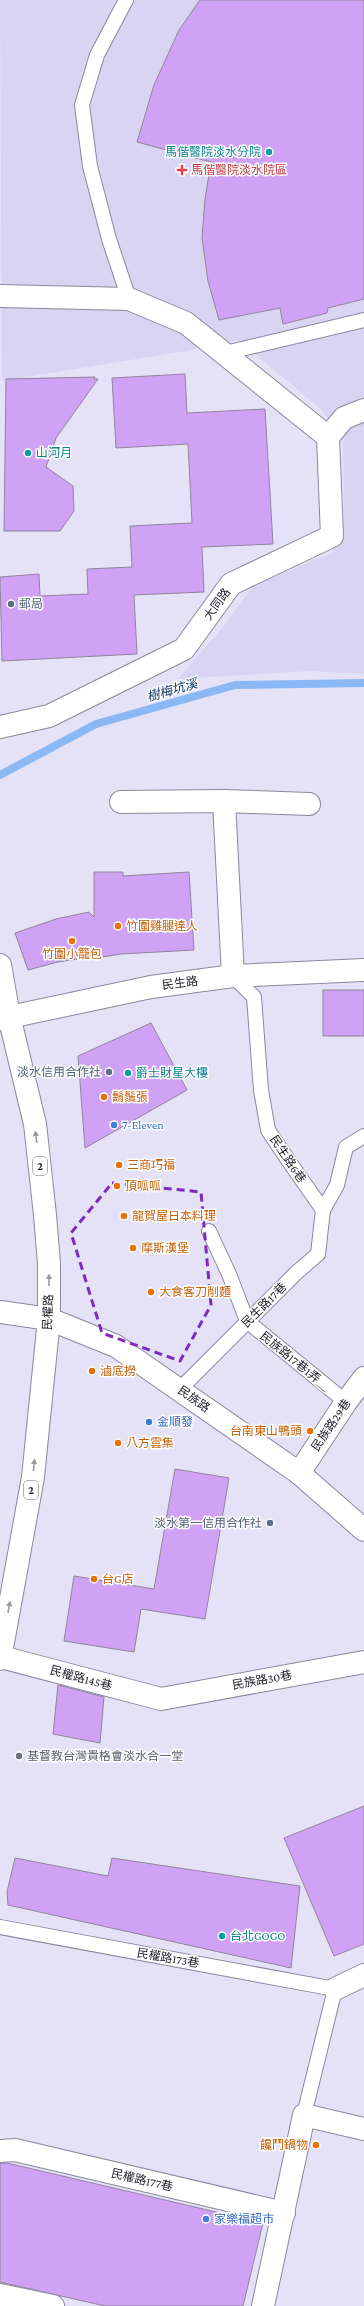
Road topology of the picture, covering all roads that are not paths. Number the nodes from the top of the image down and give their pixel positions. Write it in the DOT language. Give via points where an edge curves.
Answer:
graph roads {
  1 [pos="126,0"];
  2 [pos="0,296"];
  3 [pos="129,298"];
  4 [pos="364,320"];
  5 [pos="225,353"];
  6 [pos="364,410"];
  7 [pos="328,437"];
  8 [pos="0,727"];
  9 [pos="224,801"];
  10 [pos="121,802"];
  11 [pos="309,804"];
  12 [pos="0,965"];
  13 [pos="364,970"];
  14 [pos="233,976"];
  15 [pos="4,1018"];
  16 [pos="364,1136"];
  17 [pos="323,1210"];
  18 [pos="209,1231"];
  19 [pos="0,1312"];
  20 [pos="49,1319"];
  21 [pos="247,1321"];
  22 [pos="364,1378"];
  23 [pos="180,1389"];
  24 [pos="346,1402"];
  25 [pos="299,1473"];
  26 [pos="364,1530"];
  27 [pos="0,1658"];
  28 [pos="364,1662"];
  29 [pos="161,1699"];
  30 [pos="0,1927"];
  31 [pos="364,1975"];
  32 [pos="335,1989"];
  33 [pos="304,2115"];
  34 [pos="364,2129"];
  35 [pos="0,2151"];
  36 [pos="284,2213"];
  37 [pos="0,2295"];
  38 [pos="53,2306"];
  39 [pos="263,2306"];
  1 -- 3 [label="lane" via="97,55 82,105 90,166 109,239"];
  2 -- 3 [label="street"];
  3 -- 5 [label="street" via="186,323"];
  4 -- 5 [label="lane"];
  5 -- 7 [label="street"];
  6 -- 7 [label="street" via="344,418"];
  7 -- 8 [label="street, 大同路" via="332,536 231,584 184,649 49,716"];
  9 -- 10 [label="street"];
  9 -- 11 [label="street"];
  9 -- 14 [label="street"];
  12 -- 15 [label="street, 民權路 / 2"];
  13 -- 14 [label="street, 民生路"];
  14 -- 15 [label="street, 民生路" via="151,986"];
  14 -- 17 [label="lane, 民生路6巷" via="254,997 261,1090 268,1130"];
  20 -- 15 [label="street, 民權路 / 2, one-way" via="46,1222 34,1124"];
  16 -- 17 [label="lane" via="346,1147 337,1185"];
  17 -- 21 [label="lane, 民生路17巷" via="318,1254"];
  18 -- 21 [label="lane, 民族路17巷1弄＿"];
  19 -- 20 [label="street, 民族路"];
  20 -- 23 [label="street, 民族路" via="116,1346"];
  27 -- 20 [label="street, 民權路 / 2, one-way" via="33,1477"];
  21 -- 23 [label="lane, 民生路17巷"];
  21 -- 24 [label="lane, 民族路17巷1弄＿"];
  22 -- 24 [label="street, 民族路29巷"];
  23 -- 25 [label="street, 民族路"];
  24 -- 25 [label="street, 民族路29巷"];
  25 -- 26 [label="street, 民族路"];
  27 -- 29 [label="street, 民權路145巷"];
  28 -- 29 [label="street, 民族路30巷"];
  30 -- 32 [label="lane, 民權路173巷"];
  31 -- 32 [label="street"];
  32 -- 33 [label="lane"];
  33 -- 34 [label="street"];
  33 -- 36 [label="street"];
  35 -- 36 [label="street, 民權路177巷" via="15,2150"];
  36 -- 39 [label="street"];
  37 -- 38 [label="street"];
}
